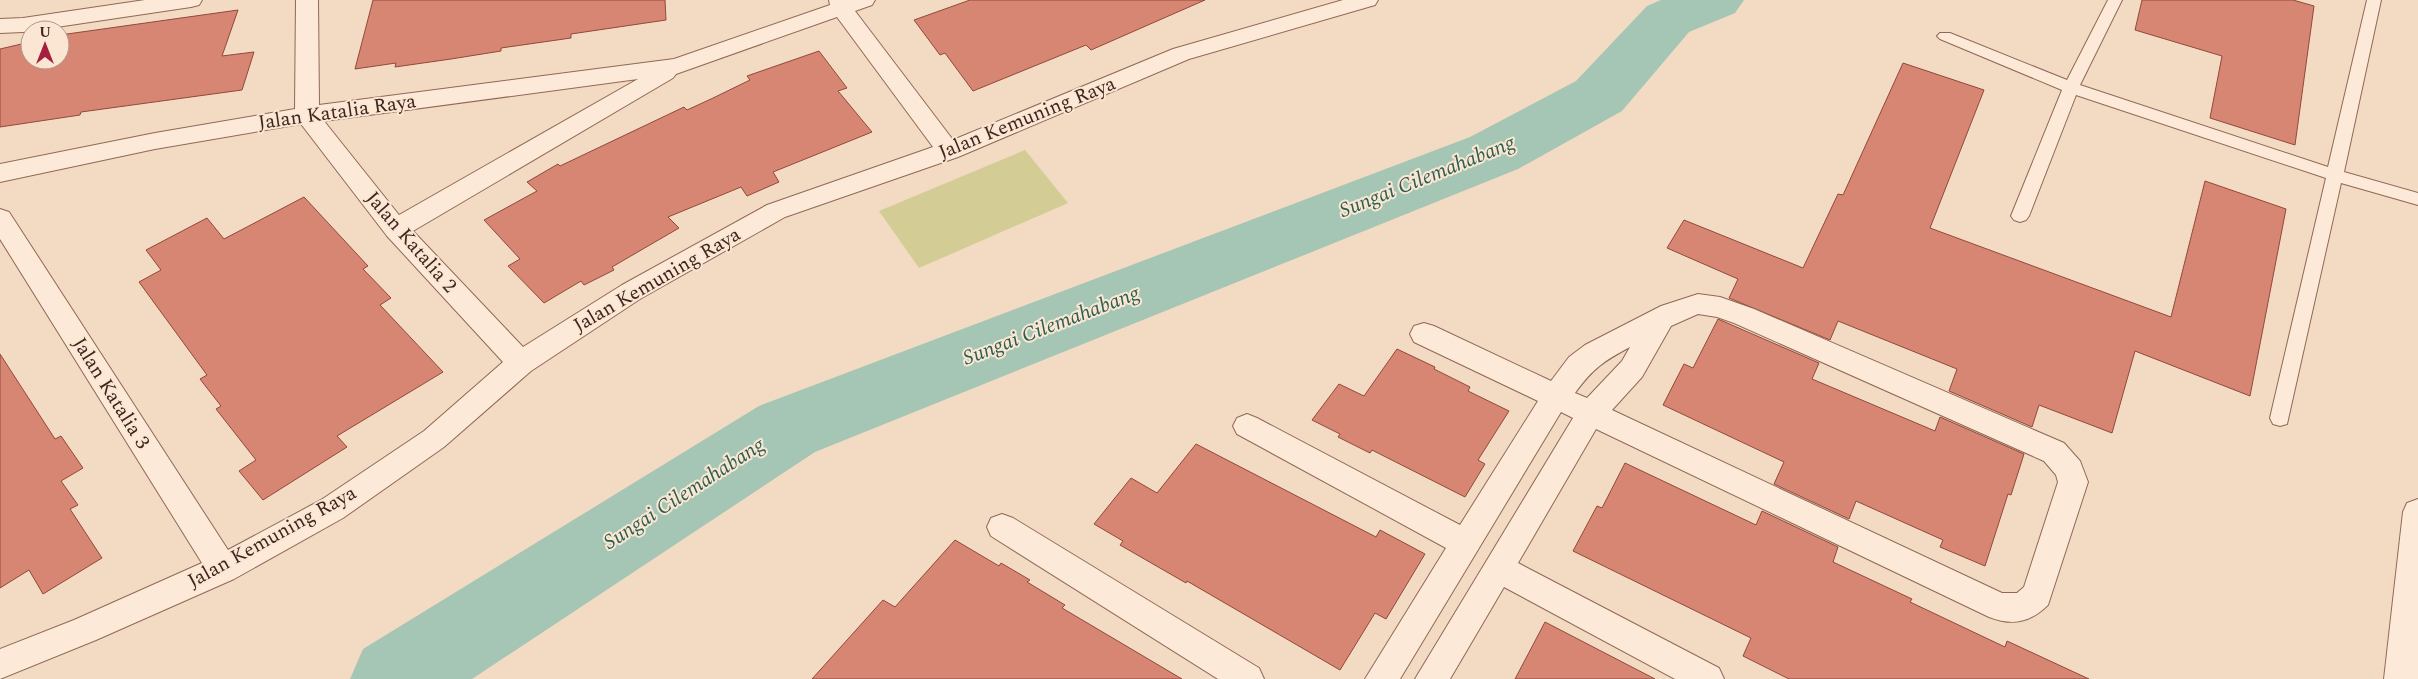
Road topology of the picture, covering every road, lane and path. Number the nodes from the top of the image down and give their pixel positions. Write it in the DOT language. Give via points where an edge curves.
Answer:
graph roads {
  1 [pos="191,0"];
  2 [pos="307,0"];
  3 [pos="864,0"];
  4 [pos="1367,0"];
  5 [pos="2114,0"];
  6 [pos="2374,0"];
  7 [pos="841,4"];
  8 [pos="57,20"];
  9 [pos="20,25"];
  10 [pos="0,26"];
  11 [pos="20,26"];
  12 [pos="0,32"];
  13 [pos="1945,36"];
  14 [pos="677,66"];
  15 [pos="2071,88"];
  16 [pos="307,115"];
  17 [pos="948,151"];
  18 [pos="0,173"];
  19 [pos="2335,175"];
  20 [pos="2418,199"];
  21 [pos="2020,216"];
  22 [pos="0,218"];
  23 [pos="396,229"];
  24 [pos="1660,320"];
  25 [pos="1424,334"];
  26 [pos="521,363"];
  27 [pos="1555,398"];
  28 [pos="1590,414"];
  29 [pos="2280,418"];
  30 [pos="1247,426"];
  31 [pos="2418,512"];
  32 [pos="1002,527"];
  33 [pos="1466,543"];
  34 [pos="223,568"];
  35 [pos="1498,568"];
  36 [pos="0,664"];
  37 [pos="1247,679"];
  38 [pos="1382,679"];
  39 [pos="1432,679"];
  40 [pos="1706,679"];
  41 [pos="2402,679"];
  1 -- 8 [label="street"];
  2 -- 16 [label="street"];
  3 -- 7 [label="street, Jalan Katalia Raya"];
  4 -- 17 [label="street, Jalan Kemuning Raya" via="1181,54"];
  5 -- 15 [label="lane"];
  6 -- 19 [label="lane"];
  7 -- 14 [label="street, Jalan Katalia Raya"];
  7 -- 17 [label="street"];
  9 -- 10 [label="street"];
  11 -- 12 [label="street"];
  13 -- 15 [label="lane"];
  14 -- 16 [label="street, Jalan Katalia Raya"];
  14 -- 23 [label="street, Jalan Katalia Raya"];
  15 -- 19 [label="lane"];
  15 -- 21 [label="lane"];
  16 -- 18 [label="street, Jalan Katalia Raya" via="155,141"];
  16 -- 23 [label="street, Jalan Katalia 2"];
  17 -- 26 [label="street, Jalan Kemuning Raya" via="776,212 630,292"];
  19 -- 20 [label="lane"];
  19 -- 29 [label="lane"];
  22 -- 34 [label="street, Jalan Katalia 3"];
  23 -- 26 [label="street, Jalan Katalia 2"];
  24 -- 27 [label="street" via="1605,347 1579,365"];
  24 -- 28 [label="street" via="1632,369"];
  24 -- 28 [label="street" via="1698,304 1720,307 2054,452 2070,470 2073,482 2037,595 2024,608 2000,608"];
  25 -- 27 [label="street"];
  26 -- 34 [label="street, Jalan Kemuning Raya" via="426,445 332,509"];
  27 -- 28 [label="street"];
  27 -- 33 [label="street"];
  28 -- 35 [label="street"];
  30 -- 33 [label="street"];
  31 -- 41 [label="street"];
  32 -- 37 [label="street"];
  33 -- 38 [label="street"];
  34 -- 36 [label="street, Jalan Kemuning Raya"];
  35 -- 39 [label="street"];
  35 -- 40 [label="street"];
}
